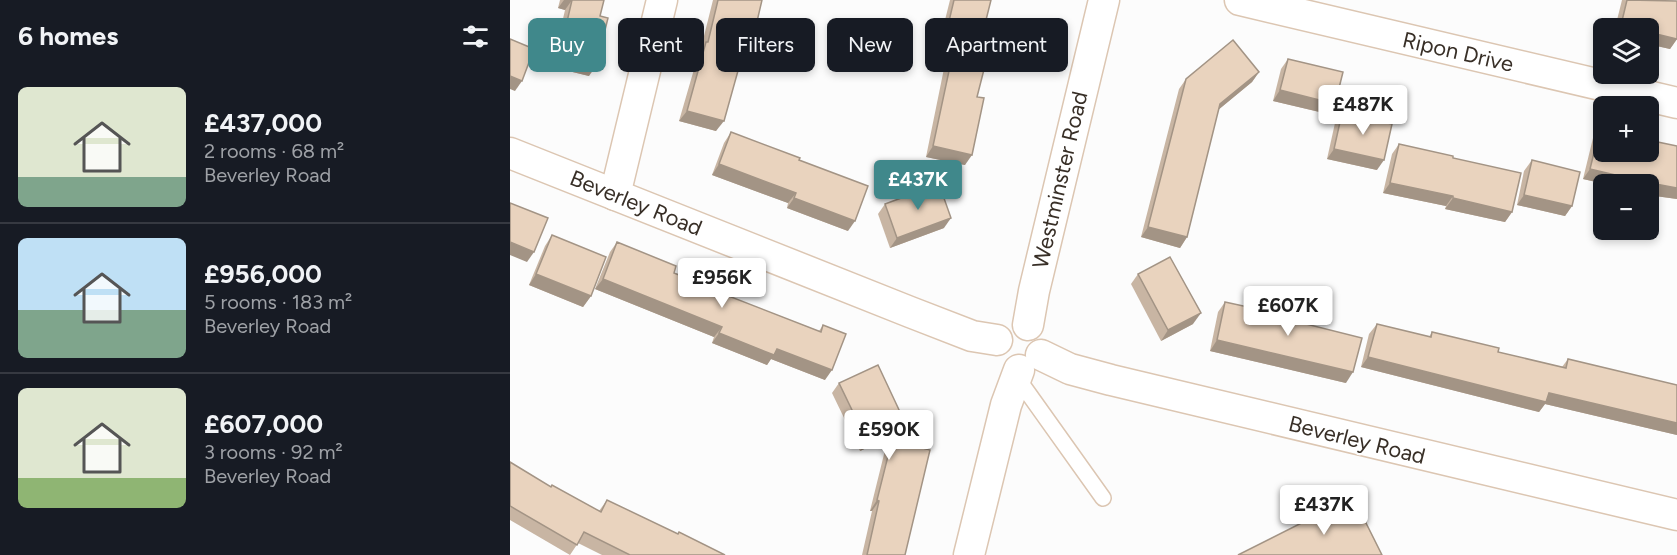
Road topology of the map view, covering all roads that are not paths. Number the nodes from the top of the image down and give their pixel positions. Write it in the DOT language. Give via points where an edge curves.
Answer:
graph roads {
  1 [pos="662,0"];
  2 [pos="1104,0"];
  3 [pos="1240,0"];
  4 [pos="1677,102"];
  5 [pos="510,153"];
  6 [pos="615,195"];
  7 [pos="1028,325"];
  8 [pos="997,340"];
  9 [pos="1025,367"];
  10 [pos="1103,498"];
  11 [pos="1677,515"];
  12 [pos="969,555"];
  1 -- 6 [label="street"];
  2 -- 7 [label="street, Westminster Road"];
  3 -- 4 [label="street, Ripon Drive"];
  5 -- 6 [label="street, Beverley Road"];
  6 -- 8 [label="street, Beverley Road" via="972,336"];
  7 -- 8 [label="street" via="1011,325"];
  7 -- 9 [label="street" via="1040,336 1042,347"];
  8 -- 9 [label="street" via="1001,360 1008,366"];
  9 -- 10 [label="lane"];
  9 -- 11 [label="street, Beverley Road" via="1070,369"];
  9 -- 12 [label="street" via="1006,405"];
}
